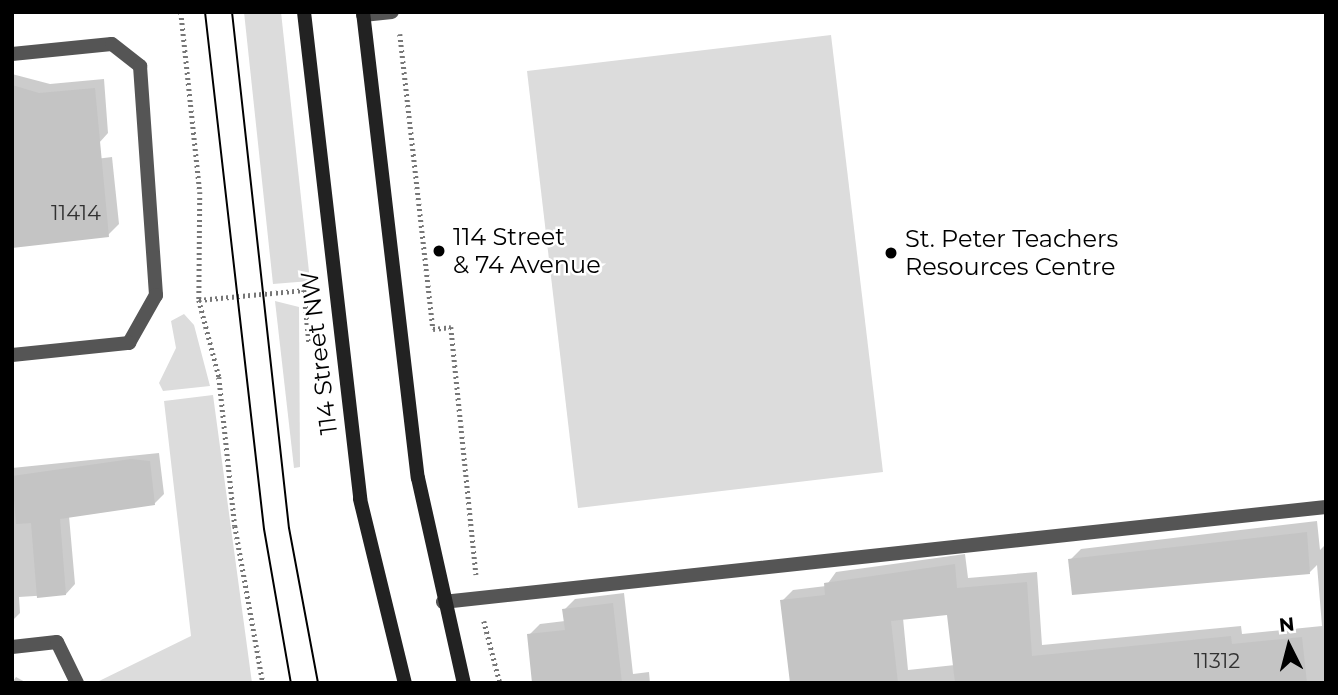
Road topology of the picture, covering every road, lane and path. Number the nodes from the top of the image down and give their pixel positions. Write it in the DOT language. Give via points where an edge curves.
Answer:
graph roads {
  1 [pos="181,12"];
  2 [pos="304,12"];
  3 [pos="392,12"];
  4 [pos="363,14"];
  5 [pos="399,26"];
  6 [pos="12,54"];
  7 [pos="198,300"];
  8 [pos="309,342"];
  9 [pos="12,355"];
  10 [pos="1326,507"];
  11 [pos="478,598"];
  12 [pos="443,602"];
  13 [pos="12,647"];
  14 [pos="77,683"];
  15 [pos="263,683"];
  16 [pos="405,683"];
  17 [pos="464,683"];
  18 [pos="500,683"];
  1 -- 7 [label="path" via="201,217"];
  2 -- 16 [label="main road, 114 Street NW" via="360,499"];
  3 -- 4 [label="street"];
  4 -- 12 [label="main road" via="398,333"];
  5 -- 11 [label="path" via="433,329 451,327"];
  6 -- 9 [label="street" via="112,44 140,66 156,295 129,343"];
  7 -- 8 [label="path" via="304,290"];
  7 -- 15 [label="path" via="219,377 235,526"];
  10 -- 11 [label="street"];
  11 -- 12 [label="street"];
  11 -- 18 [label="path"];
  12 -- 17 [label="main road"];
  13 -- 14 [label="street" via="57,642"];
}
